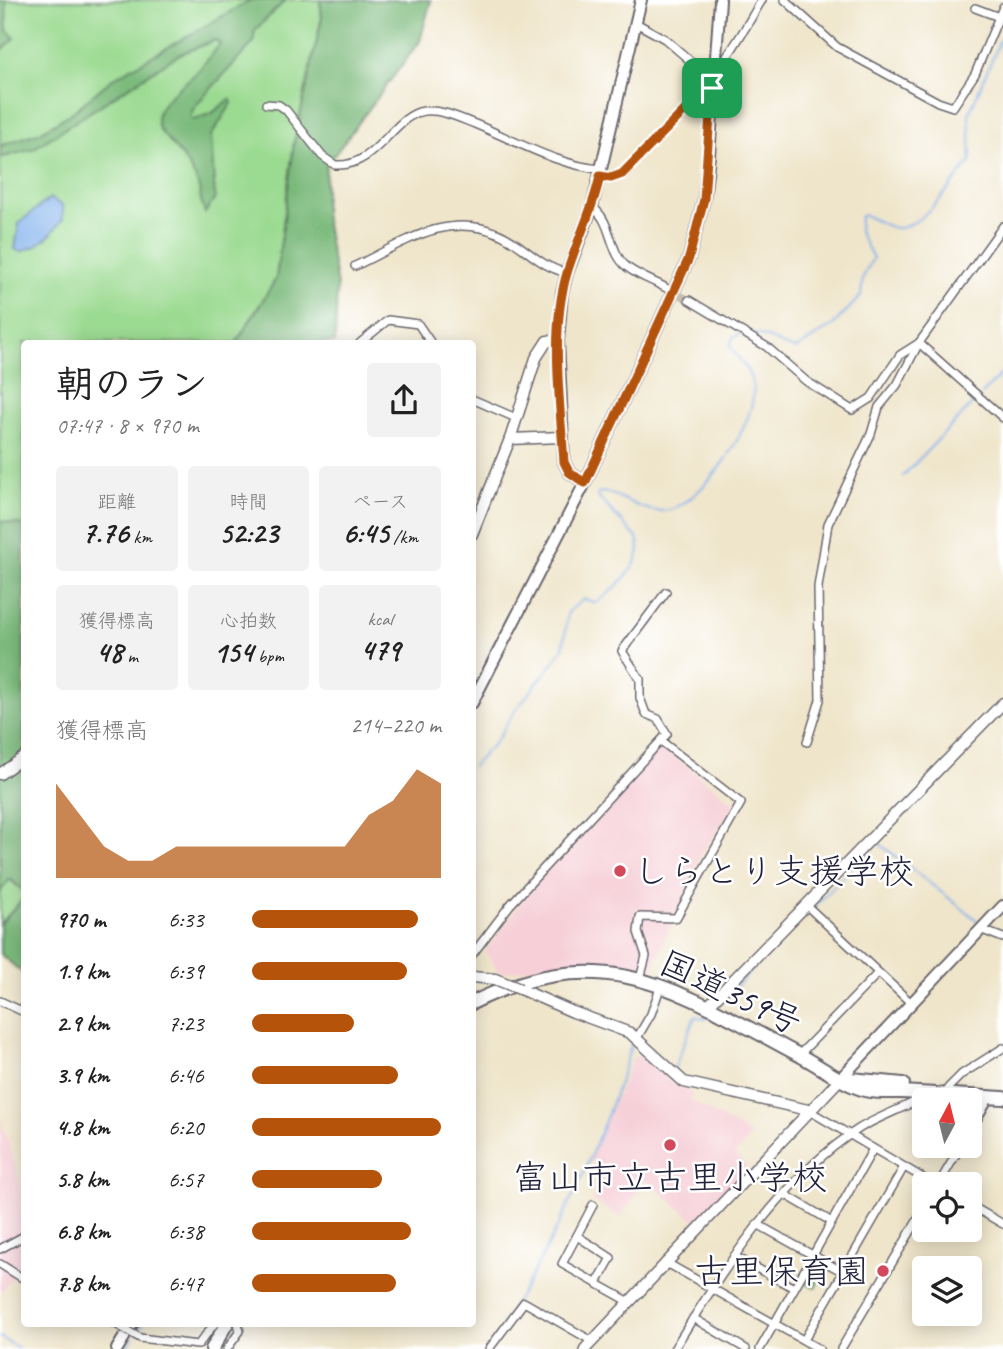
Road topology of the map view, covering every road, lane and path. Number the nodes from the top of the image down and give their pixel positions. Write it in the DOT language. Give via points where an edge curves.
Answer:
graph roads {
  1 [pos="641,0"];
  2 [pos="720,0"];
  3 [pos="762,0"];
  4 [pos="785,0"];
  5 [pos="1003,6"];
  6 [pos="975,8"];
  7 [pos="999,17"];
  8 [pos="636,23"];
  9 [pos="712,74"];
  10 [pos="712,88"];
  11 [pos="266,104"];
  12 [pos="600,172"];
  13 [pos="592,207"];
  14 [pos="1003,226"];
  15 [pos="355,266"];
  16 [pos="567,273"];
  17 [pos="666,288"];
  18 [pos="689,300"];
  19 [pos="364,340"];
  20 [pos="430,340"];
  21 [pos="558,341"];
  22 [pos="919,343"];
  23 [pos="476,401"];
  24 [pos="516,418"];
  25 [pos="1003,418"];
  26 [pos="562,437"];
  27 [pos="510,439"];
  28 [pos="585,483"];
  29 [pos="476,524"];
  30 [pos="666,593"];
  31 [pos="476,695"];
  32 [pos="1003,702"];
  33 [pos="661,741"];
  34 [pos="807,742"];
  35 [pos="21,759"];
  36 [pos="0,774"];
  37 [pos="807,906"];
  38 [pos="1003,906"];
  39 [pos="981,929"];
  40 [pos="1003,938"];
  41 [pos="476,950"];
  42 [pos="878,973"];
  43 [pos="476,977"];
  44 [pos="640,979"];
  45 [pos="661,985"];
  46 [pos="0,1001"];
  47 [pos="476,1001"];
  48 [pos="910,1002"];
  49 [pos="707,1007"];
  50 [pos="21,1011"];
  51 [pos="636,1038"];
  52 [pos="1003,1048"];
  53 [pos="799,1055"];
  54 [pos="841,1078"];
  55 [pos="948,1088"];
  56 [pos="982,1090"];
  57 [pos="1003,1091"];
  58 [pos="912,1093"];
  59 [pos="996,1098"];
  60 [pos="912,1103"];
  61 [pos="808,1110"];
  62 [pos="982,1116"];
  63 [pos="850,1136"];
  64 [pos="873,1149"];
  65 [pos="904,1167"];
  66 [pos="913,1172"];
  67 [pos="786,1195"];
  68 [pos="593,1205"];
  69 [pos="982,1212"];
  70 [pos="832,1222"];
  71 [pos="757,1224"];
  72 [pos="1003,1224"];
  73 [pos="912,1230"];
  74 [pos="577,1236"];
  75 [pos="21,1238"];
  76 [pos="0,1249"];
  77 [pos="813,1255"];
  78 [pos="734,1256"];
  79 [pos="665,1262"];
  80 [pos="0,1264"];
  81 [pos="844,1272"];
  82 [pos="21,1277"];
  83 [pos="597,1283"];
  84 [pos="713,1288"];
  85 [pos="794,1288"];
  86 [pos="628,1301"];
  87 [pos="693,1318"];
  88 [pos="775,1323"];
  89 [pos="121,1327"];
  90 [pos="131,1327"];
  91 [pos="212,1327"];
  92 [pos="225,1327"];
  93 [pos="239,1327"];
  94 [pos="804,1340"];
  95 [pos="588,1345"];
  96 [pos="117,1349"];
  97 [pos="212,1349"];
  98 [pos="227,1349"];
  99 [pos="489,1349"];
  100 [pos="674,1349"];
  101 [pos="746,1349"];
  102 [pos="760,1349"];
  103 [pos="819,1349"];
  104 [pos="843,1349"];
  1 -- 8 [label="main road"];
  2 -- 9 [label="main road"];
  3 -- 9 [label="street" via="722,68"];
  4 -- 7 [label="street" via="837,47 953,107 975,74"];
  5 -- 7 [label="street"];
  6 -- 7 [label="street"];
  8 -- 9 [label="street"];
  8 -- 12 [label="main road"];
  9 -- 10 [label="main road"];
  10 -- 12 [label="street" via="622,174 611,178"];
  10 -- 28 [label="main road" via="704,199 689,258"];
  11 -- 12 [label="street" via="285,110 322,156 335,165 354,163 406,119 425,111 451,114"];
  12 -- 13 [label="main road"];
  13 -- 16 [label="main road"];
  13 -- 17 [label="street" via="602,213 626,267"];
  14 -- 22 [label="street"];
  15 -- 16 [label="street" via="402,240 435,229 462,228 498,233 552,269"];
  16 -- 21 [label="main road"];
  18 -- 22 [label="street" via="852,410 871,398 900,355"];
  19 -- 20 [label="street" via="388,320 418,324"];
  21 -- 24 [label="street" via="542,345"];
  21 -- 26 [label="main road"];
  22 -- 25 [label="street"];
  22 -- 34 [label="street" via="897,385 879,407 828,524 818,587 820,700"];
  23 -- 24 [label="street"];
  24 -- 27 [label="street"];
  26 -- 27 [label="street"];
  26 -- 28 [label="main road" via="564,462 569,472"];
  27 -- 29 [label="street"];
  28 -- 31 [label="main road"];
  30 -- 33 [label="street" via="622,651 640,679 646,715 658,719 667,734"];
  32 -- 37 [label="street"];
  33 -- 41 [label="street" via="510,905"];
  33 -- 44 [label="street" via="741,803 676,918 639,917 638,932 646,956"];
  35 -- 36 [label="street"];
  37 -- 42 [label="street"];
  37 -- 49 [label="street"];
  38 -- 39 [label="main road"];
  39 -- 40 [label="street"];
  39 -- 48 [label="main road"];
  42 -- 48 [label="street"];
  42 -- 53 [label="street"];
  43 -- 51 [label="street, bridge" via="495,979"];
  44 -- 45 [label="highway, 国道359号"];
  44 -- 47 [label="highway, 国道359号" via="591,972 539,977"];
  45 -- 49 [label="highway, 国道359号"];
  45 -- 51 [label="street"];
  46 -- 50 [label="street"];
  48 -- 54 [label="main road"];
  49 -- 53 [label="highway, 国道359号"];
  51 -- 61 [label="street" via="684,1082"];
  52 -- 55 [label="street" via="961,1074"];
  53 -- 54 [label="highway, 国道359号"];
  54 -- 55 [label="highway, 国道359号"];
  54 -- 58 [label="highway, 国道359号" via="865,1090"];
  54 -- 61 [label="street"];
  56 -- 57 [label="highway, 国道359号"];
  59 -- 62 [label="street"];
  60 -- 63 [label="street"];
  61 -- 63 [label="street"];
  61 -- 79 [label="street"];
  63 -- 64 [label="street"];
  63 -- 67 [label="street"];
  64 -- 65 [label="street"];
  64 -- 70 [label="street"];
  65 -- 66 [label="street"];
  65 -- 81 [label="street"];
  67 -- 70 [label="street"];
  67 -- 71 [label="street"];
  68 -- 74 [label="street"];
  69 -- 72 [label="street"];
  70 -- 77 [label="street"];
  71 -- 77 [label="street"];
  71 -- 78 [label="street"];
  73 -- 104 [label="street"];
  74 -- 83 [label="street" via="611,1258"];
  74 -- 83 [label="street" via="562,1264"];
  75 -- 76 [label="street"];
  77 -- 81 [label="street"];
  77 -- 85 [label="street"];
  78 -- 84 [label="street"];
  78 -- 85 [label="street"];
  79 -- 84 [label="street"];
  79 -- 86 [label="street"];
  80 -- 82 [label="street"];
  81 -- 94 [label="street"];
  83 -- 86 [label="street"];
  84 -- 87 [label="street"];
  84 -- 88 [label="street"];
  85 -- 88 [label="street"];
  86 -- 95 [label="street"];
  87 -- 100 [label="street"];
  87 -- 101 [label="street"];
  88 -- 94 [label="street"];
  88 -- 102 [label="street"];
  89 -- 91 [label="street, bridge" via="139,1338 198,1345"];
  90 -- 96 [label="main road"];
  92 -- 97 [label="highway"];
  93 -- 98 [label="street"];
  94 -- 103 [label="street"];
  95 -- 99 [label="street" via="524,1302"];
}
